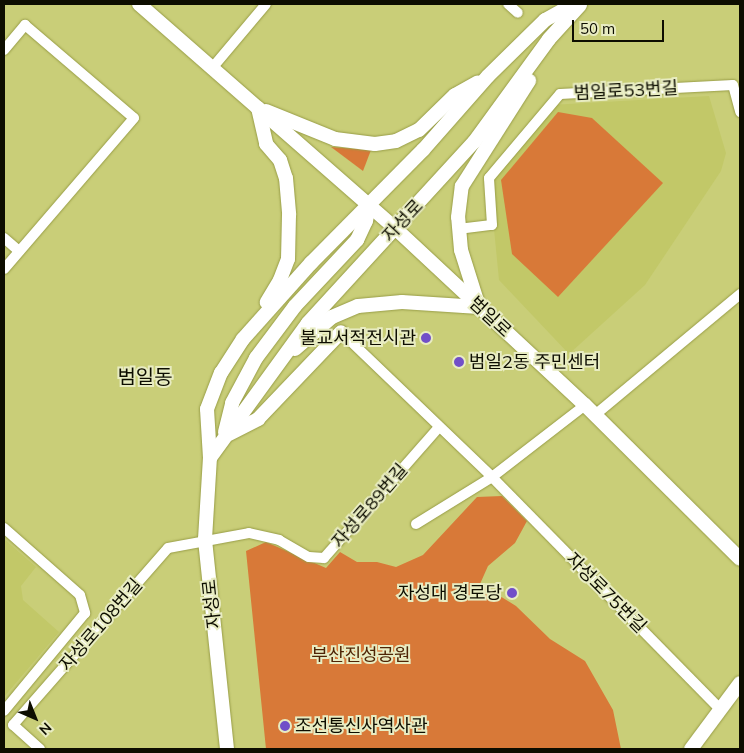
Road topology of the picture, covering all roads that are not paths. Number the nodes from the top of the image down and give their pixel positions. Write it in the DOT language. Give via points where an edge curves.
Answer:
graph roads {
  1 [pos="139,4"];
  2 [pos="266,4"];
  3 [pos="508,4"];
  4 [pos="574,4"];
  5 [pos="582,4"];
  6 [pos="518,13"];
  7 [pos="549,40"];
  8 [pos="4,50"];
  9 [pos="213,67"];
  10 [pos="488,76"];
  11 [pos="258,108"];
  12 [pos="740,112"];
  13 [pos="369,204"];
  14 [pos="396,229"];
  15 [pos="458,229"];
  16 [pos="4,238"];
  17 [pos="19,251"];
  18 [pos="4,269"];
  19 [pos="740,294"];
  20 [pos="479,307"];
  21 [pos="265,313"];
  22 [pos="341,332"];
  23 [pos="278,363"];
  24 [pos="590,410"];
  25 [pos="440,427"];
  26 [pos="224,437"];
  27 [pos="210,458"];
  28 [pos="492,477"];
  29 [pos="416,524"];
  30 [pos="4,528"];
  31 [pos="205,539"];
  32 [pos="740,559"];
  33 [pos="740,683"];
  34 [pos="720,709"];
  35 [pos="4,711"];
  36 [pos="40,749"];
  37 [pos="227,749"];
  38 [pos="691,749"];
  1 -- 9 [label="main road"];
  2 -- 9 [label="street"];
  3 -- 6 [label="street"];
  4 -- 10 [label="main road, 자성로" via="545,20"];
  5 -- 7 [label="main road, 자성로"];
  7 -- 14 [label="main road, 자성로" via="474,142"];
  7 -- 15 [label="main road" via="527,85 462,186"];
  8 -- 17 [label="street" via="25,25 134,118"];
  9 -- 11 [label="main road, 범일로"];
  10 -- 11 [label="main road" via="455,95 420,130 396,141 375,144 335,139"];
  10 -- 13 [label="main road, 자성로" via="423,150"];
  11 -- 13 [label="main road, 범일로"];
  11 -- 21 [label="main road" via="266,144 280,160 286,178 289,215 288,259 267,300"];
  12 -- 15 [label="street, 범일로53번길" via="733,85 560,94 489,178 492,225"];
  13 -- 14 [label="main road, 범일로"];
  13 -- 21 [label="main road, 자성로"];
  13 -- 26 [label="main road, 자성로" via="366,221 357,240 295,306 256,358 232,403"];
  14 -- 20 [label="main road, 범일로"];
  14 -- 23 [label="main road, 자성로" via="308,323"];
  15 -- 20 [label="main road" via="461,250"];
  16 -- 17 [label="street"];
  17 -- 18 [label="street"];
  19 -- 24 [label="street"];
  20 -- 23 [label="main road" via="402,302 358,306 332,316"];
  20 -- 24 [label="main road, 범일로"];
  21 -- 27 [label="main road, 자성로" via="221,373 207,409"];
  22 -- 25 [label="street, 자성로75번길"];
  22 -- 26 [label="main road" via="258,419"];
  23 -- 26 [label="main road, 자성로"];
  24 -- 28 [label="street"];
  24 -- 32 [label="main road, 범일로"];
  25 -- 28 [label="street, 자성로75번길"];
  25 -- 31 [label="street, 자성로89번길" via="324,558 309,558 279,540 249,533"];
  26 -- 27 [label="main road, 자성로"];
  27 -- 31 [label="main road, 자성로"];
  28 -- 29 [label="street"];
  28 -- 34 [label="street, 자성로75번길"];
  30 -- 35 [label="street" via="80,595 85,613"];
  31 -- 36 [label="street, 자성로108번길" via="168,548 13,725"];
  31 -- 37 [label="main road, 자성로"];
  33 -- 34 [label="main road"];
  34 -- 38 [label="main road"];
}
